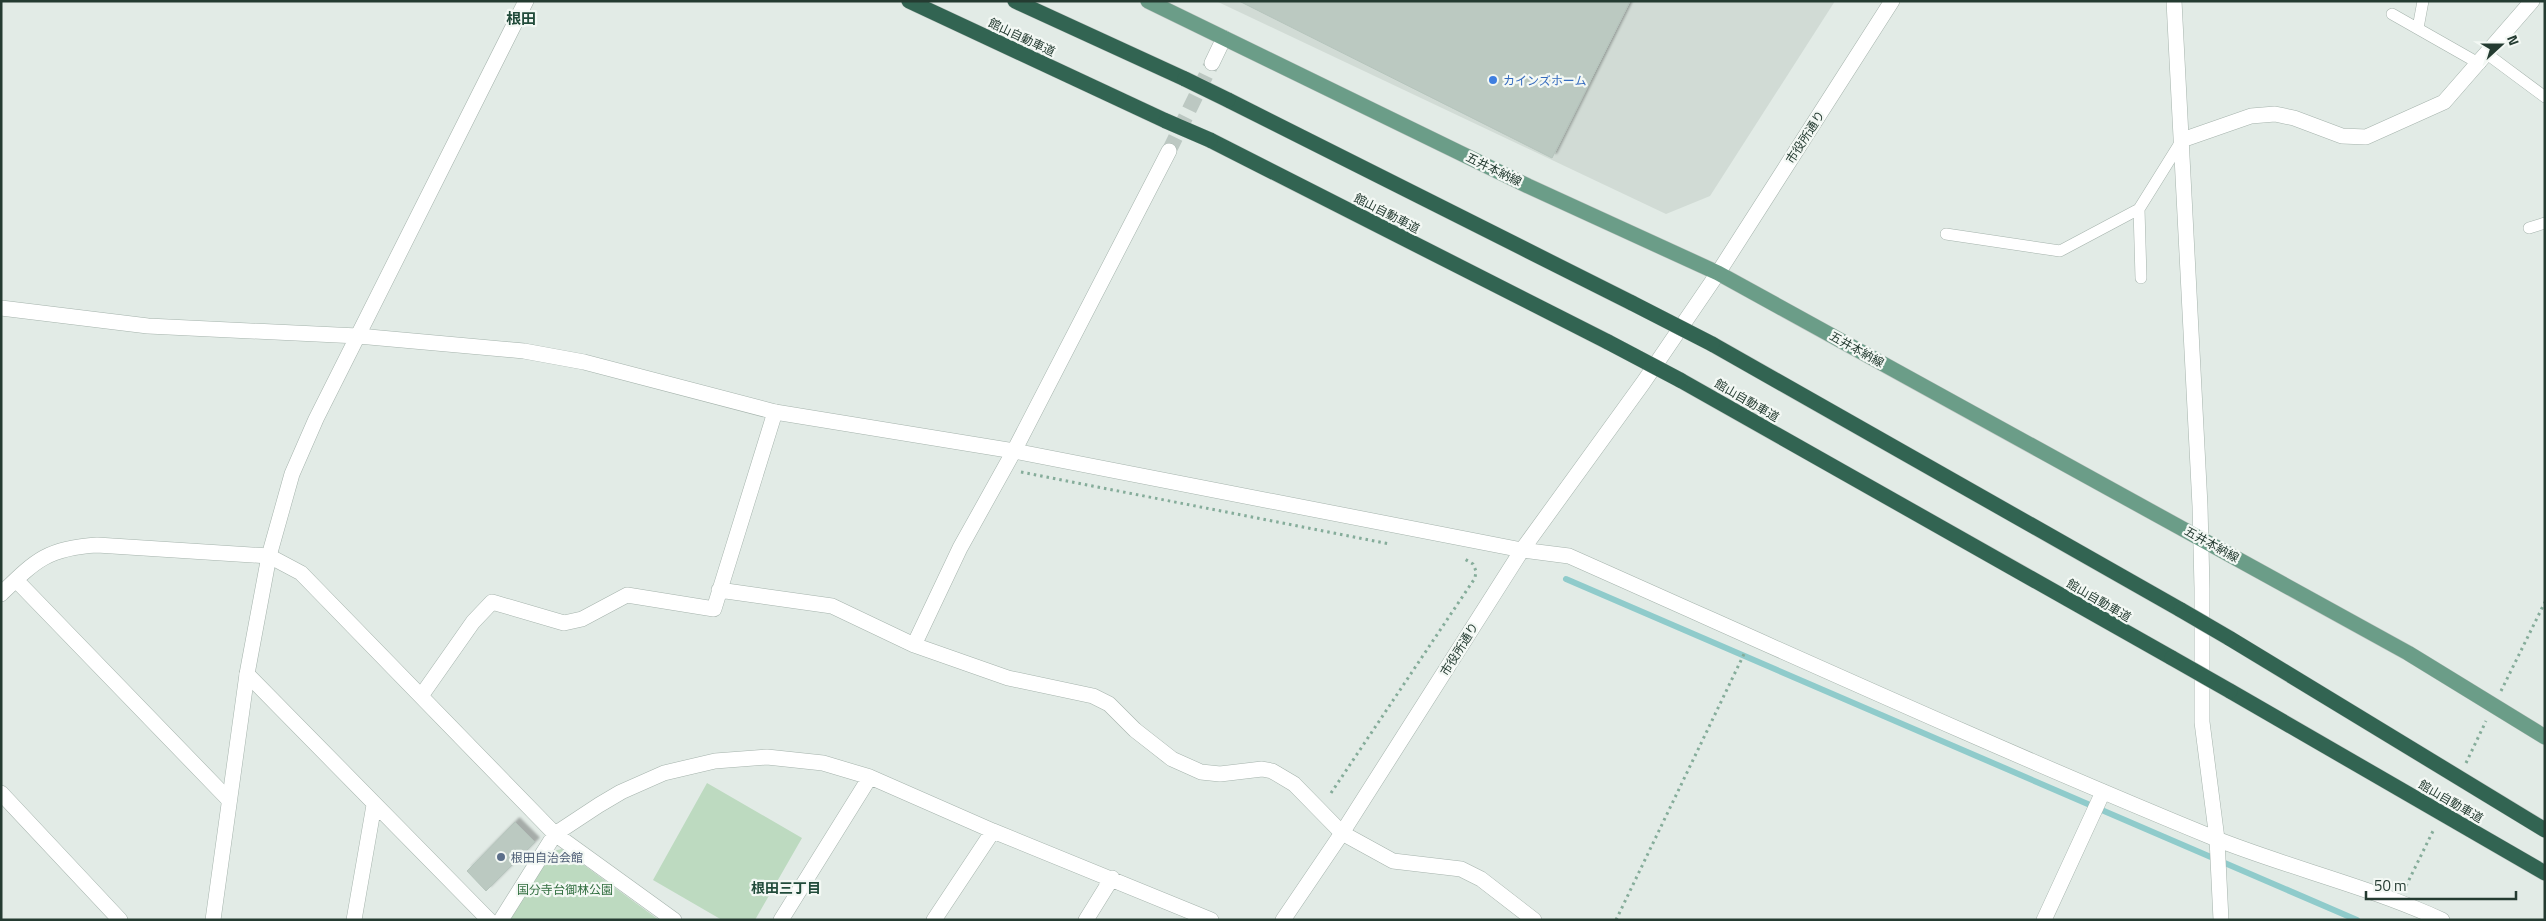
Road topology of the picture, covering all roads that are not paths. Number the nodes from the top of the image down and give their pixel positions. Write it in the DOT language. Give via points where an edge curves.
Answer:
graph roads {
  1 [pos="526,1"];
  2 [pos="909,1"];
  3 [pos="1015,1"];
  4 [pos="1148,1"];
  5 [pos="1892,1"];
  6 [pos="2174,1"];
  7 [pos="2423,1"];
  8 [pos="2532,1"];
  9 [pos="2392,14"];
  10 [pos="2418,28"];
  11 [pos="1224,38"];
  12 [pos="2483,59"];
  13 [pos="1212,63"];
  14 [pos="2545,96"];
  15 [pos="2182,140"];
  16 [pos="1169,151"];
  17 [pos="2139,209"];
  18 [pos="2545,223"];
  19 [pos="2529,228"];
  20 [pos="1946,234"];
  21 [pos="1718,273"];
  22 [pos="2141,278"];
  23 [pos="1,308"];
  24 [pos="358,336"];
  25 [pos="775,412"];
  26 [pos="1014,451"];
  27 [pos="2200,538"];
  28 [pos="1522,550"];
  29 [pos="269,556"];
  30 [pos="16,580"];
  31 [pos="719,590"];
  32 [pos="1,594"];
  33 [pos="914,645"];
  34 [pos="247,674"];
  35 [pos="420,696"];
  36 [pos="2545,737"];
  37 [pos="870,777"];
  38 [pos="2103,792"];
  39 [pos="1,794"];
  40 [pos="229,800"];
  41 [pos="374,805"];
  42 [pos="2545,830"];
  43 [pos="993,831"];
  44 [pos="1342,833"];
  45 [pos="555,834"];
  46 [pos="2217,839"];
  47 [pos="2545,873"];
  48 [pos="1112,878"];
  49 [pos="120,920"];
  50 [pos="212,920"];
  51 [pos="354,920"];
  52 [pos="489,920"];
  53 [pos="501,920"];
  54 [pos="674,920"];
  55 [pos="781,920"];
  56 [pos="934,920"];
  57 [pos="1086,920"];
  58 [pos="1211,920"];
  59 [pos="1282,920"];
  60 [pos="1534,920"];
  61 [pos="2044,920"];
  62 [pos="2221,920"];
  63 [pos="2442,920"];
  1 -- 24 [label="street"];
  2 -- 47 [label="highway, 館山自動車道, bridge" via="1210,140 1680,380"];
  3 -- 42 [label="highway, 館山自動車道, bridge" via="1228,100 1712,344 2229,638"];
  4 -- 11 [label="main road, 五井本納線"];
  5 -- 21 [label="street, 市役所通り"];
  6 -- 15 [label="street"];
  7 -- 10 [label="lane"];
  8 -- 12 [label="street"];
  9 -- 10 [label="lane"];
  10 -- 12 [label="lane"];
  11 -- 13 [label="street"];
  11 -- 21 [label="main road, 五井本納線" via="1528,186"];
  12 -- 14 [label="lane"];
  12 -- 15 [label="street" via="2444,102 2366,138 2342,136 2275,114 2251,116"];
  15 -- 17 [label="lane"];
  15 -- 27 [label="street"];
  16 -- 26 [label="street"];
  17 -- 20 [label="lane" via="2060,251"];
  17 -- 22 [label="lane"];
  18 -- 19 [label="lane"];
  21 -- 27 [label="main road, 五井本納線"];
  21 -- 28 [label="street, 市役所通り"];
  23 -- 24 [label="street" via="148,326"];
  24 -- 25 [label="street" via="524,351 584,362"];
  24 -- 29 [label="street" via="292,474"];
  25 -- 26 [label="street"];
  25 -- 31 [label="street"];
  26 -- 28 [label="street"];
  26 -- 33 [label="street" via="960,548"];
  27 -- 36 [label="main road, 五井本納線" via="2408,653"];
  27 -- 46 [label="street" via="2202,722"];
  28 -- 38 [label="street" via="1569,556"];
  28 -- 44 [label="street, 市役所通り"];
  29 -- 30 [label="street" via="97,544 70,546 39,559"];
  29 -- 34 [label="street"];
  29 -- 35 [label="street" via="301,573"];
  30 -- 32 [label="street"];
  30 -- 40 [label="street"];
  31 -- 33 [label="street" via="832,606"];
  31 -- 35 [label="street" via="714,609 627,595 582,619 564,623 492,602 478,616"];
  33 -- 44 [label="street" via="1008,678 1093,696 1109,704 1172,759 1201,772 1272,771 1294,784"];
  34 -- 40 [label="street"];
  34 -- 41 [label="street"];
  35 -- 45 [label="street"];
  37 -- 43 [label="street"];
  37 -- 45 [label="street" via="823,763 795,759 767,757 715,761 664,773 642,782"];
  37 -- 55 [label="street"];
  38 -- 46 [label="street"];
  38 -- 61 [label="street"];
  39 -- 49 [label="street"];
  40 -- 50 [label="street"];
  41 -- 51 [label="street"];
  41 -- 52 [label="street"];
  43 -- 48 [label="street"];
  43 -- 56 [label="street"];
  44 -- 59 [label="street, 市役所通り"];
  44 -- 60 [label="street" via="1393,861 1461,869 1482,879"];
  45 -- 53 [label="street"];
  45 -- 54 [label="street"];
  46 -- 62 [label="street"];
  46 -- 63 [label="street" via="2399,900"];
  48 -- 57 [label="street"];
  48 -- 58 [label="street"];
}
